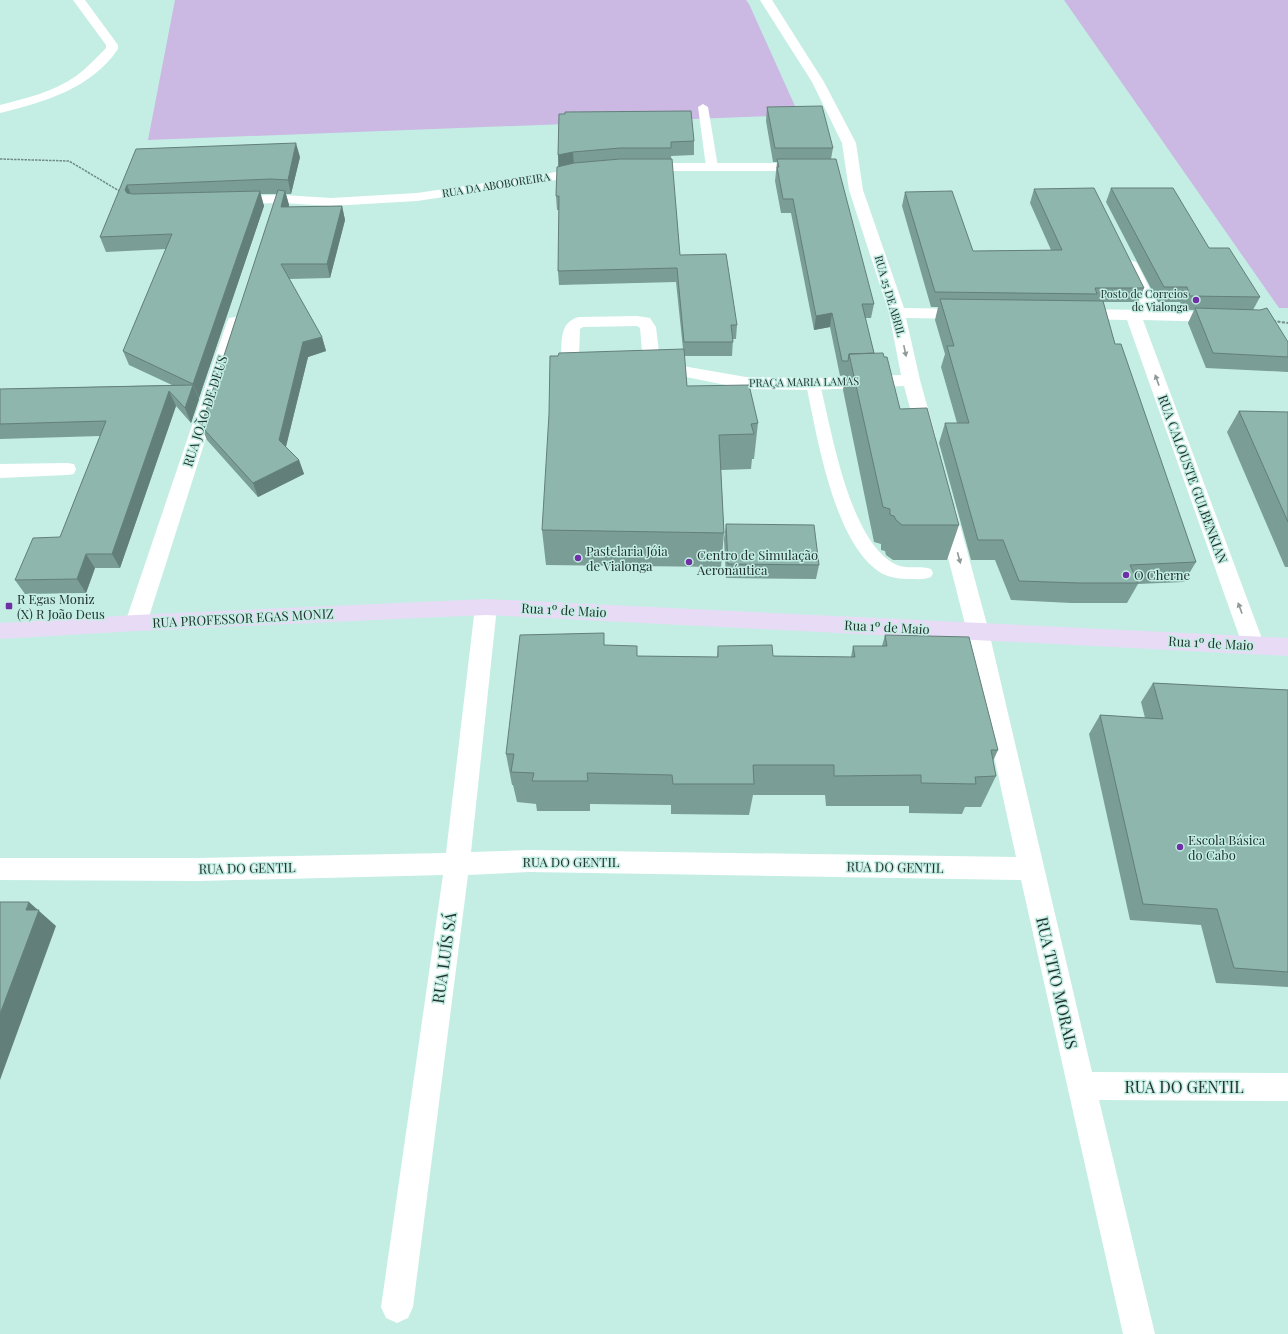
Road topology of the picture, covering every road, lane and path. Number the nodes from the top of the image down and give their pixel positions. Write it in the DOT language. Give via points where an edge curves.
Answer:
graph roads {
  1 [pos="79,0"];
  2 [pos="766,0"];
  3 [pos="703,107"];
  4 [pos="0,109"];
  5 [pos="0,159"];
  6 [pos="628,167"];
  7 [pos="712,167"];
  8 [pos="821,167"];
  9 [pos="837,167"];
  10 [pos="601,168"];
  11 [pos="852,168"];
  12 [pos="126,195"];
  13 [pos="215,201"];
  14 [pos="1124,254"];
  15 [pos="240,305"];
  16 [pos="897,313"];
  17 [pos="984,314"];
  18 [pos="1062,314"];
  19 [pos="1133,315"];
  20 [pos="1155,315"];
  21 [pos="1252,318"];
  22 [pos="1288,323"];
  23 [pos="606,364"];
  24 [pos="911,380"];
  25 [pos="813,384"];
  26 [pos="932,456"];
  27 [pos="67,468"];
  28 [pos="0,471"];
  29 [pos="942,494"];
  30 [pos="925,573"];
  31 [pos="486,607"];
  32 [pos="136,623"];
  33 [pos="0,631"];
  34 [pos="978,632"];
  35 [pos="1254,644"];
  36 [pos="1288,647"];
  37 [pos="457,864"];
  38 [pos="0,869"];
  39 [pos="1030,869"];
  40 [pos="1081,1086"];
  41 [pos="1288,1087"];
  42 [pos="397,1307"];
  43 [pos="1139,1334"];
  1 -- 4 [label="street" via="112,45 112,49 88,73 70,85 36,100"];
  2 -- 11 [label="street, RUA 25 DE ABRIL" via="818,82 849,144"];
  3 -- 7 [label="lane"];
  5 -- 12 [label="path" via="69,161"];
  6 -- 7 [label="street"];
  7 -- 8 [label="street"];
  9 -- 11 [label="street"];
  10 -- 13 [label="street, RUA DA ABOBOREIRA" via="417,197 273,207"];
  11 -- 16 [label="street, RUA 25 DE ABRIL" via="856,190"];
  14 -- 20 [label="street"];
  15 -- 32 [label="street, RUA JOÃO DE DEUS"];
  16 -- 17 [label="street"];
  16 -- 24 [label="street, RUA 25 DE ABRIL, one-way"];
  18 -- 19 [label="street"];
  19 -- 20 [label="street"];
  35 -- 19 [label="street, RUA CALOUSTE GULBENKIAN, one-way"];
  20 -- 21 [label="street"];
  21 -- 22 [label="path"];
  23 -- 25 [label="street, PRAÇA MARIA LAMAS" via="582,365 571,361 572,327 583,322 644,322 648,326 644,363 746,383"];
  24 -- 25 [label="street, PRAÇA MARIA LAMAS"];
  24 -- 26 [label="street, RUA 25 DE ABRIL"];
  25 -- 30 [label="lane" via="847,513 864,546 890,569 898,572"];
  27 -- 28 [label="street"];
  29 -- 34 [label="street, one-way"];
  31 -- 32 [label="street, RUA PROFESSOR EGAS MONIZ"];
  31 -- 34 [label="street, Rua 1º de Maio"];
  31 -- 37 [label="street, RUA LUÍS SÁ"];
  32 -- 33 [label="street, RUA PROFESSOR EGAS MONIZ"];
  34 -- 35 [label="street, Rua 1º de Maio"];
  34 -- 39 [label="street, RUA TITO MORAIS"];
  35 -- 36 [label="street, Rua 1º de Maio"];
  37 -- 38 [label="street, RUA DO GENTIL" via="112,870"];
  37 -- 39 [label="street, RUA DO GENTIL" via="529,861"];
  37 -- 42 [label="street, RUA LUÍS SÁ"];
  39 -- 40 [label="street, RUA TITO MORAIS"];
  40 -- 41 [label="street, RUA DO GENTIL"];
  40 -- 43 [label="street, RUA TITO MORAIS"];
}
